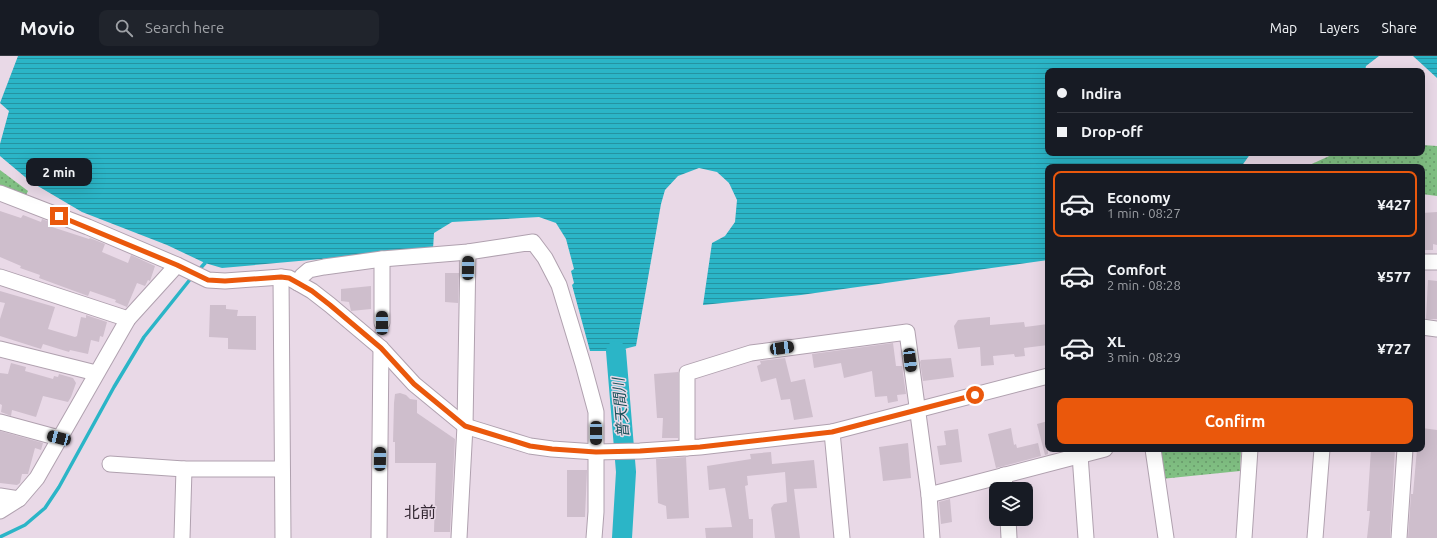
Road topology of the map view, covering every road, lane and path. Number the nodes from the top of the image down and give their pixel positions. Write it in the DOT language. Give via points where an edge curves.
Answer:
graph roads {
  1 [pos="0,193"];
  2 [pos="468,252"];
  3 [pos="382,259"];
  4 [pos="1425,262"];
  5 [pos="1437,262"];
  6 [pos="181,267"];
  7 [pos="0,277"];
  8 [pos="281,277"];
  9 [pos="298,283"];
  10 [pos="128,319"];
  11 [pos="382,323"];
  12 [pos="1425,327"];
  13 [pos="1437,328"];
  14 [pos="381,348"];
  15 [pos="0,349"];
  16 [pos="96,373"];
  17 [pos="1045,377"];
  18 [pos="917,410"];
  19 [pos="0,422"];
  20 [pos="465,426"];
  21 [pos="832,432"];
  22 [pos="59,438"];
  23 [pos="687,448"];
  24 [pos="599,452"];
  25 [pos="1092,452"];
  26 [pos="1154,452"];
  27 [pos="1250,452"];
  28 [pos="1322,452"];
  29 [pos="1405,452"];
  30 [pos="1080,455"];
  31 [pos="110,464"];
  32 [pos="184,469"];
  33 [pos="282,469"];
  34 [pos="1005,482"];
  35 [pos="989,485"];
  36 [pos="929,495"];
  37 [pos="0,496"];
  38 [pos="19,499"];
  39 [pos="0,511"];
  40 [pos="1008,526"];
  41 [pos="182,538"];
  42 [pos="283,538"];
  43 [pos="379,538"];
  44 [pos="459,538"];
  45 [pos="594,538"];
  46 [pos="842,538"];
  47 [pos="932,538"];
  48 [pos="1009,538"];
  49 [pos="1086,538"];
  50 [pos="1166,538"];
  51 [pos="1244,538"];
  52 [pos="1315,538"];
  53 [pos="1399,538"];
  1 -- 6 [label="street"];
  2 -- 3 [label="street"];
  2 -- 20 [label="street"];
  2 -- 24 [label="street" via="534,242 545,258 559,285 583,364 596,412"];
  3 -- 9 [label="street" via="315,268 302,276"];
  3 -- 11 [label="street"];
  4 -- 5 [label="street"];
  6 -- 8 [label="street" via="208,280"];
  6 -- 10 [label="street"];
  7 -- 10 [label="street"];
  8 -- 9 [label="street"];
  8 -- 33 [label="street"];
  9 -- 14 [label="street" via="312,291"];
  10 -- 16 [label="street"];
  12 -- 13 [label="street"];
  14 -- 20 [label="street" via="414,384"];
  14 -- 43 [label="street"];
  15 -- 16 [label="street"];
  16 -- 22 [label="street"];
  17 -- 18 [label="street"];
  18 -- 21 [label="street"];
  18 -- 23 [label="street" via="907,332 751,352 687,373"];
  18 -- 36 [label="street"];
  19 -- 22 [label="street"];
  20 -- 24 [label="street" via="530,446"];
  20 -- 44 [label="street"];
  21 -- 23 [label="street"];
  21 -- 46 [label="street"];
  22 -- 38 [label="street" via="37,478"];
  23 -- 24 [label="street"];
  24 -- 45 [label="street"];
  25 -- 30 [label="street"];
  26 -- 50 [label="street"];
  27 -- 51 [label="street"];
  28 -- 52 [label="street"];
  29 -- 53 [label="street"];
  30 -- 34 [label="street"];
  30 -- 49 [label="street"];
  31 -- 32 [label="street"];
  32 -- 33 [label="street"];
  32 -- 41 [label="street"];
  33 -- 42 [label="street"];
  35 -- 36 [label="street"];
  36 -- 47 [label="street"];
  37 -- 38 [label="street"];
  38 -- 39 [label="street"];
  40 -- 48 [label="street"];
}
